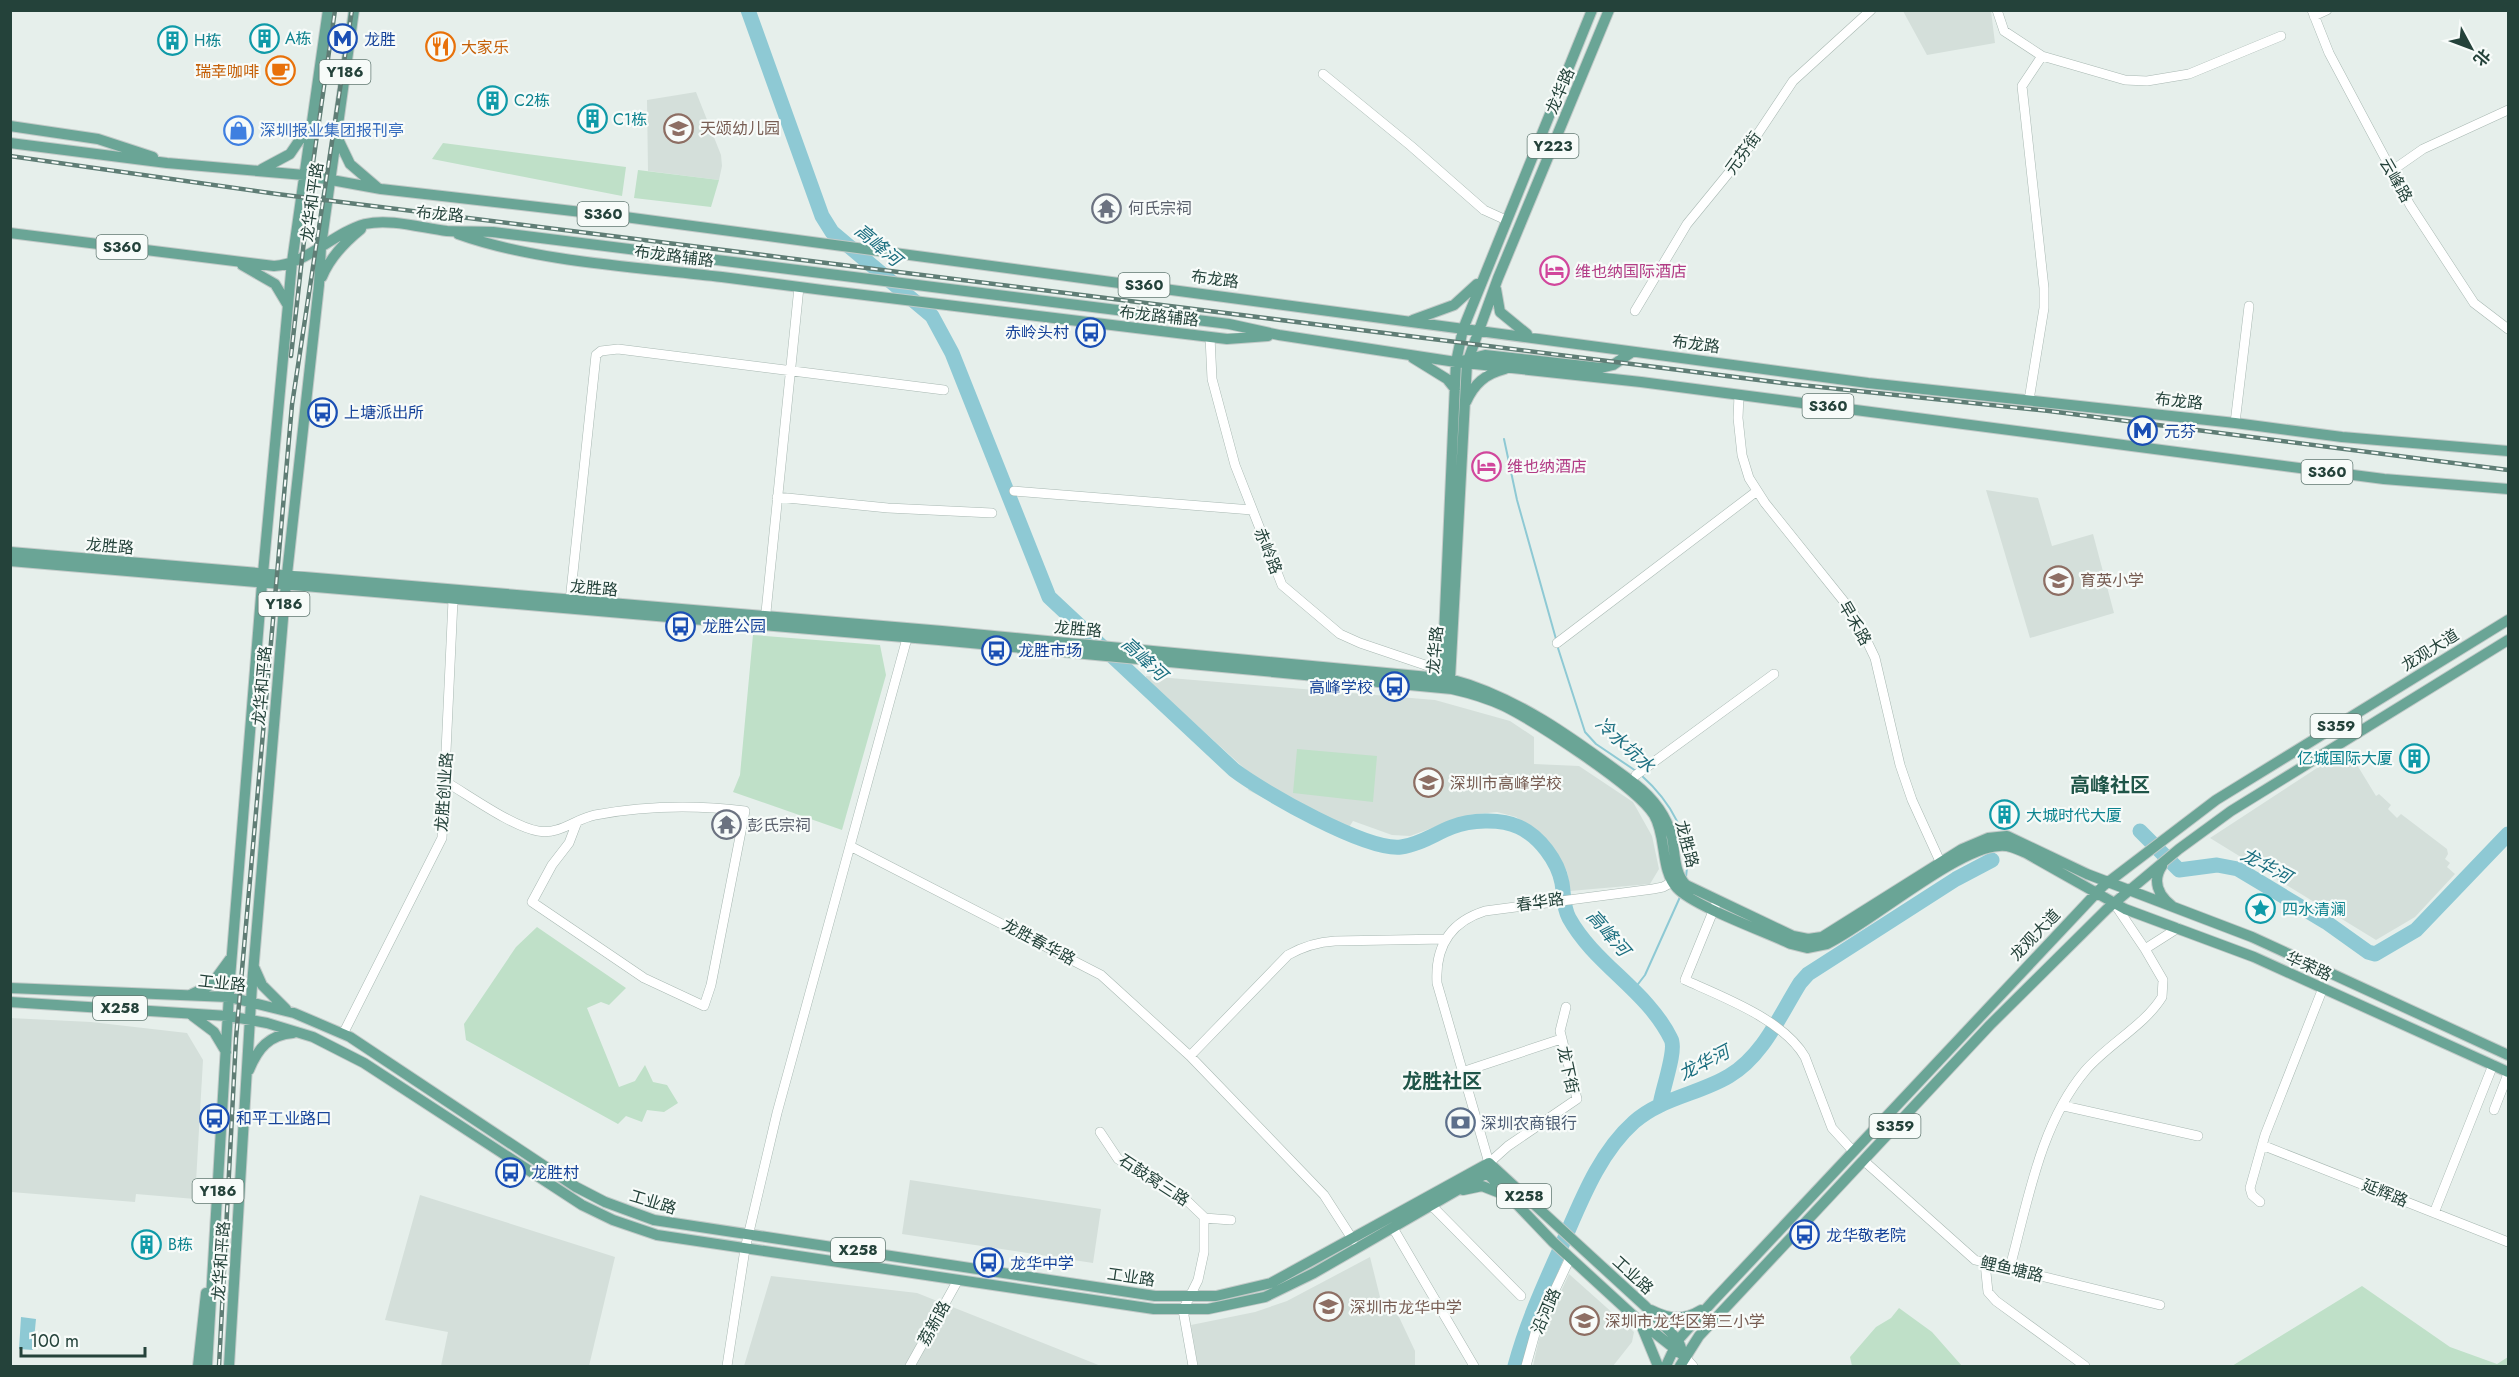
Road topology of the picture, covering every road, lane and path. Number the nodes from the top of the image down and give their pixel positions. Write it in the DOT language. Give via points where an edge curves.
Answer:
graph roads {
  1 [pos="328,10"];
  2 [pos="354,10"];
  3 [pos="1592,10"];
  4 [pos="1609,10"];
  5 [pos="1871,10"];
  6 [pos="1997,10"];
  7 [pos="2327,10"];
  8 [pos="2313,13"];
  9 [pos="2281,36"];
  10 [pos="2042,56"];
  11 [pos="1323,74"];
  12 [pos="2508,110"];
  13 [pos="312,118"];
  14 [pos="10,126"];
  15 [pos="337,133"];
  16 [pos="10,143"];
  17 [pos="167,163"];
  18 [pos="255,170"];
  19 [pos="2390,172"];
  20 [pos="304,176"];
  21 [pos="330,181"];
  22 [pos="381,189"];
  23 [pos="1506,220"];
  24 [pos="366,224"];
  25 [pos="449,231"];
  26 [pos="10,233"];
  27 [pos="321,246"];
  28 [pos="233,261"];
  29 [pos="292,262"];
  30 [pos="1484,274"];
  31 [pos="1497,282"];
  32 [pos="319,285"];
  33 [pos="799,287"];
  34 [pos="2249,306"];
  35 [pos="288,307"];
  36 [pos="1635,311"];
  37 [pos="1405,321"];
  38 [pos="1463,329"];
  39 [pos="2508,329"];
  40 [pos="1477,330"];
  41 [pos="1279,336"];
  42 [pos="1210,337"];
  43 [pos="1533,337"];
  44 [pos="1632,352"];
  45 [pos="1408,355"];
  46 [pos="1464,362"];
  47 [pos="1613,365"];
  48 [pos="1511,368"];
  49 [pos="791,369"];
  50 [pos="1627,381"];
  51 [pos="1455,389"];
  52 [pos="944,390"];
  53 [pos="1739,395"];
  54 [pos="2029,400"];
  55 [pos="1464,410"];
  56 [pos="2235,423"];
  57 [pos="2508,451"];
  58 [pos="2508,489"];
  59 [pos="1757,490"];
  60 [pos="1014,491"];
  61 [pos="777,497"];
  62 [pos="1252,510"];
  63 [pos="992,513"];
  64 [pos="10,552"];
  65 [pos="10,561"];
  66 [pos="262,579"];
  67 [pos="286,581"];
  68 [pos="570,601"];
  69 [pos="453,603"];
  70 [pos="2508,620"];
  71 [pos="765,621"];
  72 [pos="908,633"];
  73 [pos="2508,640"];
  74 [pos="1557,643"];
  75 [pos="1774,674"];
  76 [pos="1445,681"];
  77 [pos="1638,773"];
  78 [pos="446,782"];
  79 [pos="577,822"];
  80 [pos="850,846"];
  81 [pos="1943,866"];
  82 [pos="2157,869"];
  83 [pos="1678,882"];
  84 [pos="2108,882"];
  85 [pos="2129,891"];
  86 [pos="2095,893"];
  87 [pos="2114,903"];
  88 [pos="1715,905"];
  89 [pos="2175,908"];
  90 [pos="2223,925"];
  91 [pos="2178,928"];
  92 [pos="1445,939"];
  93 [pos="2216,942"];
  94 [pos="2145,949"];
  95 [pos="233,953"];
  96 [pos="254,962"];
  97 [pos="10,988"];
  98 [pos="2323,988"];
  99 [pos="187,995"];
  100 [pos="229,997"];
  101 [pos="251,1001"];
  102 [pos="10,1002"];
  103 [pos="1566,1007"];
  104 [pos="181,1011"];
  105 [pos="294,1013"];
  106 [pos="228,1016"];
  107 [pos="249,1019"];
  108 [pos="343,1034"];
  109 [pos="306,1035"];
  110 [pos="1561,1039"];
  111 [pos="226,1053"];
  112 [pos="2508,1054"];
  113 [pos="1190,1056"];
  114 [pos="2493,1065"];
  115 [pos="1462,1072"];
  116 [pos="2508,1073"];
  117 [pos="246,1079"];
  118 [pos="2064,1106"];
  119 [pos="2494,1110"];
  120 [pos="1100,1132"];
  121 [pos="2198,1136"];
  122 [pos="2262,1145"];
  123 [pos="1853,1151"];
  124 [pos="1863,1160"];
  125 [pos="1488,1168"];
  126 [pos="1455,1193"];
  127 [pos="1511,1200"];
  128 [pos="2260,1202"];
  129 [pos="1432,1206"];
  130 [pos="2434,1213"];
  131 [pos="1204,1218"];
  132 [pos="1231,1220"];
  133 [pos="1393,1228"];
  134 [pos="749,1235"];
  135 [pos="1353,1240"];
  136 [pos="2508,1242"];
  137 [pos="746,1249"];
  138 [pos="1569,1257"];
  139 [pos="214,1261"];
  140 [pos="1985,1263"];
  141 [pos="2010,1267"];
  142 [pos="958,1280"];
  143 [pos="1521,1296"];
  144 [pos="1190,1298"];
  145 [pos="1713,1301"];
  146 [pos="2160,1305"];
  147 [pos="1646,1306"];
  148 [pos="1183,1310"];
  149 [pos="1637,1319"];
  150 [pos="1675,1344"];
  151 [pos="1682,1361"];
  152 [pos="198,1366"];
  153 [pos="207,1366"];
  154 [pos="228,1366"];
  155 [pos="727,1366"];
  156 [pos="910,1366"];
  157 [pos="1193,1366"];
  158 [pos="1474,1366"];
  159 [pos="1526,1366"];
  160 [pos="1658,1366"];
  161 [pos="1666,1366"];
  162 [pos="1693,1366"];
  163 [pos="2085,1366"];
  1 -- 13 [label="main road, 龙华和平路 / Y186"];
  2 -- 15 [label="main road, 龙华和平路 / Y186"];
  3 -- 23 [label="main road, 龙华路 / Y223"];
  4 -- 31 [label="main road, 龙华路 / Y223"];
  5 -- 36 [label="street, 元芬街" via="1793,81 1745,153 1687,224"];
  6 -- 10 [label="street" via="2001,26 2010,37"];
  7 -- 8 [label="street"];
  8 -- 19 [label="street, 云峰路" via="2328,53"];
  9 -- 10 [label="street" via="2189,75 2147,81 2125,80"];
  10 -- 54 [label="street" via="2022,87 2044,288"];
  11 -- 23 [label="street" via="1484,210"];
  12 -- 19 [label="street" via="2423,149"];
  13 -- 18 [label="main road" via="290,154"];
  13 -- 20 [label="main road, 龙华和平路 / Y186"];
  14 -- 17 [label="main road, 布龙路" via="98,139"];
  15 -- 21 [label="main road, 龙华和平路 / Y186"];
  15 -- 22 [label="main road" via="350,164"];
  16 -- 17 [label="main road, 布龙路 / S360"];
  17 -- 18 [label="main road, 布龙路 / S360"];
  18 -- 20 [label="main road, 布龙路 / S360"];
  19 -- 39 [label="street, 云峰路" via="2474,303"];
  20 -- 21 [label="main road, 布龙路 / S360"];
  20 -- 29 [label="main road, 龙华和平路 / Y186"];
  21 -- 22 [label="main road, 布龙路 / S360"];
  21 -- 27 [label="main road, 龙华和平路 / Y186"];
  22 -- 37 [label="main road, 布龙路 / S360" via="882,250"];
  23 -- 30 [label="main road, 龙华路 / Y223"];
  24 -- 25 [label="main road, 布龙路 / S360"];
  24 -- 27 [label="main road, 布龙路 / S360"];
  24 -- 32 [label="main road" via="326,266"];
  25 -- 33 [label="main road, 布龙路辅路" via="492,246"];
  25 -- 41 [label="main road, 布龙路 / S360" via="494,232 1229,324"];
  26 -- 28 [label="main road, 布龙路 / S360"];
  27 -- 29 [label="main road, 布龙路 / S360"];
  27 -- 32 [label="main road, 龙华和平路 / Y186"];
  28 -- 29 [label="main road, 布龙路 / S360" via="274,266"];
  28 -- 35 [label="main road" via="275,284"];
  29 -- 35 [label="main road, 龙华和平路 / Y186"];
  30 -- 37 [label="main road" via="1454,305"];
  30 -- 38 [label="main road, 龙华路 / Y223"];
  31 -- 40 [label="main road, 龙华路 / Y223"];
  31 -- 43 [label="main road" via="1500,312"];
  32 -- 67 [label="main road, 龙华和平路 / Y186"];
  33 -- 42 [label="main road, 布龙路辅路"];
  33 -- 49 [label="street"];
  34 -- 56 [label="street"];
  35 -- 66 [label="main road, 龙华和平路 / Y186"];
  37 -- 38 [label="main road, 布龙路 / S360"];
  38 -- 40 [label="main road, 布龙路 / S360"];
  38 -- 46 [label="main road, 龙华路 / Y223"];
  40 -- 43 [label="main road, 布龙路 / S360"];
  40 -- 46 [label="main road, 龙华路 / Y223"];
  41 -- 42 [label="main road, 布龙路辅路"];
  41 -- 45 [label="main road, S360"];
  42 -- 62 [label="street, 赤岭路" via="1212,379 1235,465"];
  43 -- 44 [label="main road, 布龙路 / S360"];
  44 -- 47 [label="main road"];
  44 -- 54 [label="main road, 布龙路 / S360"];
  45 -- 46 [label="main road, S360"];
  45 -- 51 [label="main road" via="1447,379"];
  46 -- 47 [label="main road" via="1485,355 1601,368"];
  46 -- 48 [label="main road, S360"];
  46 -- 51 [label="main road, 龙华路"];
  46 -- 55 [label="main road, 龙华路"];
  47 -- 50 [label="main road"];
  48 -- 50 [label="main road, S360"];
  48 -- 55 [label="main road" via="1479,381"];
  49 -- 52 [label="street"];
  49 -- 61 [label="street"];
  49 -- 68 [label="street" via="618,349 596,355"];
  50 -- 53 [label="main road, S360"];
  51 -- 76 [label="main road, 龙华路"];
  53 -- 58 [label="main road, S360" via="2308,470"];
  53 -- 59 [label="street, 早禾路" via="1742,455"];
  54 -- 56 [label="main road, 布龙路 / S360"];
  55 -- 76 [label="main road, 龙华路"];
  56 -- 57 [label="main road, 布龙路 / S360" via="2342,437"];
  59 -- 74 [label="street"];
  59 -- 81 [label="street, 早禾路" via="1854,614 1875,658 1912,800"];
  60 -- 62 [label="street"];
  61 -- 63 [label="street"];
  61 -- 71 [label="street"];
  62 -- 76 [label="street, 赤岭路" via="1282,585 1300,602 1340,634 1431,667"];
  64 -- 66 [label="main road, 龙胜路"];
  65 -- 66 [label="main road, 龙胜路"];
  66 -- 67 [label="main road, 龙胜路"];
  66 -- 95 [label="main road, 龙华和平路 / Y186"];
  67 -- 68 [label="main road, 龙胜路"];
  67 -- 69 [label="main road, 龙胜路"];
  67 -- 96 [label="main road, 龙华和平路 / Y186"];
  68 -- 71 [label="main road, 龙胜路"];
  69 -- 71 [label="main road, 龙胜路"];
  69 -- 78 [label="street, 龙胜创业路"];
  70 -- 84 [label="main road, 龙观大道 / S359" via="2232,789"];
  71 -- 72 [label="main road, 龙胜路"];
  72 -- 76 [label="main road, 龙胜路" via="1113,647"];
  72 -- 76 [label="main road, 龙胜路" via="1100,656"];
  72 -- 80 [label="street"];
  73 -- 82 [label="main road, 龙观大道 / S359" via="2232,811"];
  75 -- 77 [label="street"];
  76 -- 83 [label="main road, 龙胜路" via="1518,714 1630,790 1647,805 1658,823"];
  78 -- 79 [label="street" via="533,830 554,831"];
  78 -- 108 [label="street, 龙胜创业路" via="441,841"];
  79 -- 79 [label="street" via="569,843 532,902 644,978 704,1006 745,812 677,807 596,815"];
  80 -- 113 [label="street, 龙胜春华路" via="1101,975"];
  80 -- 134 [label="street" via="777,1113"];
  81 -- 84 [label="main road, 龙胜路" via="1981,841 2007,836"];
  81 -- 86 [label="main road, 龙胜路" via="1976,852 2005,846 2026,853"];
  81 -- 88 [label="main road, 龙胜路" via="1834,941 1814,948 1791,944"];
  82 -- 85 [label="main road, 龙观大道 / S359"];
  82 -- 89 [label="main road" via="2157,887 2165,901"];
  83 -- 88 [label="main road, 龙胜路"];
  83 -- 92 [label="street, 春华路" via="1471,915 1461,920"];
  84 -- 85 [label="main road, 华荣路"];
  84 -- 86 [label="main road, 龙观大道 / S359"];
  85 -- 87 [label="main road, 龙观大道 / S359"];
  85 -- 89 [label="main road, 华荣路"];
  86 -- 87 [label="main road, 华荣路"];
  86 -- 123 [label="main road, 龙观大道 / S359"];
  87 -- 91 [label="main road, 华荣路"];
  87 -- 94 [label="street"];
  87 -- 124 [label="main road, 龙观大道 / S359" via="1990,1025"];
  88 -- 123 [label="street" via="1686,980 1752,1010 1802,1052 1832,1128"];
  89 -- 90 [label="main road, 华荣路"];
  90 -- 93 [label="main road"];
  90 -- 112 [label="main road, 华荣路"];
  91 -- 93 [label="main road, 华荣路"];
  91 -- 94 [label="street"];
  92 -- 113 [label="street" via="1317,942 1300,948 1288,955"];
  92 -- 115 [label="street" via="1436,965 1437,983"];
  93 -- 98 [label="main road, 华荣路"];
  94 -- 118 [label="street" via="2163,980 2162,997 2087,1069"];
  95 -- 99 [label="main road" via="211,985"];
  95 -- 100 [label="main road, 龙华和平路 / Y186"];
  96 -- 101 [label="main road, 龙华和平路 / Y186"];
  96 -- 105 [label="main road" via="265,989"];
  97 -- 99 [label="main road, 工业路 / X258"];
  98 -- 114 [label="main road, 华荣路"];
  98 -- 122 [label="street"];
  99 -- 100 [label="main road, 工业路 / X258"];
  100 -- 101 [label="main road, 工业路 / X258"];
  100 -- 106 [label="main road, 龙华和平路 / Y186"];
  101 -- 105 [label="main road, 工业路 / X258"];
  101 -- 107 [label="main road, 龙华和平路 / Y186"];
  102 -- 104 [label="main road, 工业路 / X258"];
  103 -- 110 [label="street, 龙下街"];
  104 -- 106 [label="main road, 工业路 / X258"];
  104 -- 111 [label="main road" via="208,1026"];
  105 -- 108 [label="main road, 工业路 / X258"];
  106 -- 107 [label="main road, 工业路 / X258"];
  106 -- 111 [label="main road, 龙华和平路 / Y186"];
  107 -- 109 [label="main road, 工业路 / X258"];
  107 -- 117 [label="main road, 龙华和平路 / Y186"];
  108 -- 134 [label="main road, 工业路 / X258" via="576,1187 605,1202 676,1225"];
  109 -- 117 [label="main road" via="285,1034 270,1039 257,1053"];
  109 -- 137 [label="main road, 工业路 / X258" via="346,1052 543,1182 597,1213 667,1237"];
  110 -- 115 [label="street"];
  110 -- 125 [label="street, 龙下街" via="1577,1099 1508,1146"];
  111 -- 139 [label="main road, 龙华和平路 / Y186"];
  113 -- 135 [label="street, 龙胜春华路" via="1324,1195"];
  114 -- 116 [label="main road, 华荣路"];
  114 -- 130 [label="street"];
  115 -- 125 [label="street"];
  116 -- 119 [label="street"];
  117 -- 154 [label="main road, 龙华和平路 / Y186"];
  118 -- 121 [label="street"];
  118 -- 141 [label="street" via="2043,1147"];
  120 -- 131 [label="street, 石鼓窝三路" via="1118,1159 1191,1203"];
  122 -- 128 [label="street" via="2250,1188"];
  122 -- 130 [label="street, 延辉路"];
  123 -- 145 [label="main road, 龙观大道 / S359"];
  124 -- 140 [label="street, 鲤鱼塘路" via="1963,1253"];
  124 -- 151 [label="main road, 龙观大道 / S359" via="1699,1336"];
  125 -- 126 [label="main road, 工业路 / X258"];
  125 -- 127 [label="main road, 工业路 / X258"];
  125 -- 135 [label="main road, 工业路 / X258"];
  125 -- 147 [label="main road, 工业路 / X258"];
  126 -- 127 [label="main road" via="1482,1186"];
  126 -- 129 [label="main road, 工业路 / X258"];
  127 -- 138 [label="main road, 工业路 / X258"];
  129 -- 133 [label="main road, 工业路 / X258"];
  129 -- 143 [label="street"];
  130 -- 136 [label="street, 延辉路"];
  131 -- 132 [label="street"];
  131 -- 144 [label="street, 石鼓窝三路" via="1204,1252"];
  133 -- 148 [label="main road, 工业路 / X258" via="1265,1297 1218,1308"];
  133 -- 158 [label="street"];
  134 -- 137 [label="street"];
  134 -- 144 [label="main road, 工业路 / X258"];
  135 -- 144 [label="main road, 工业路 / X258" via="1271,1283 1237,1293"];
  137 -- 142 [label="main road, 工业路 / X258"];
  137 -- 155 [label="street"];
  138 -- 149 [label="main road, 工业路 / X258"];
  138 -- 159 [label="street, 沿河路" via="1536,1330"];
  139 -- 152 [label="main road" via="203,1311"];
  139 -- 153 [label="main road, 龙华和平路 / Y186"];
  140 -- 141 [label="street, 鲤鱼塘路"];
  140 -- 163 [label="street" via="1988,1292 1996,1301"];
  141 -- 146 [label="street, 鲤鱼塘路"];
  142 -- 148 [label="main road, 工业路 / X258" via="1114,1304"];
  142 -- 156 [label="street, 荔新路"];
  144 -- 148 [label="street, 石鼓窝三路"];
  145 -- 147 [label="main road" via="1681,1318 1665,1316"];
  145 -- 150 [label="main road, 龙观大道 / S359"];
  147 -- 150 [label="main road, 工业路 / X258"];
  148 -- 157 [label="street"];
  149 -- 150 [label="main road, 工业路 / X258"];
  149 -- 160 [label="main road"];
  150 -- 151 [label="main road, 工业路 / X258"];
  150 -- 161 [label="main road, 龙观大道 / S359"];
  151 -- 162 [label="street"];
}
